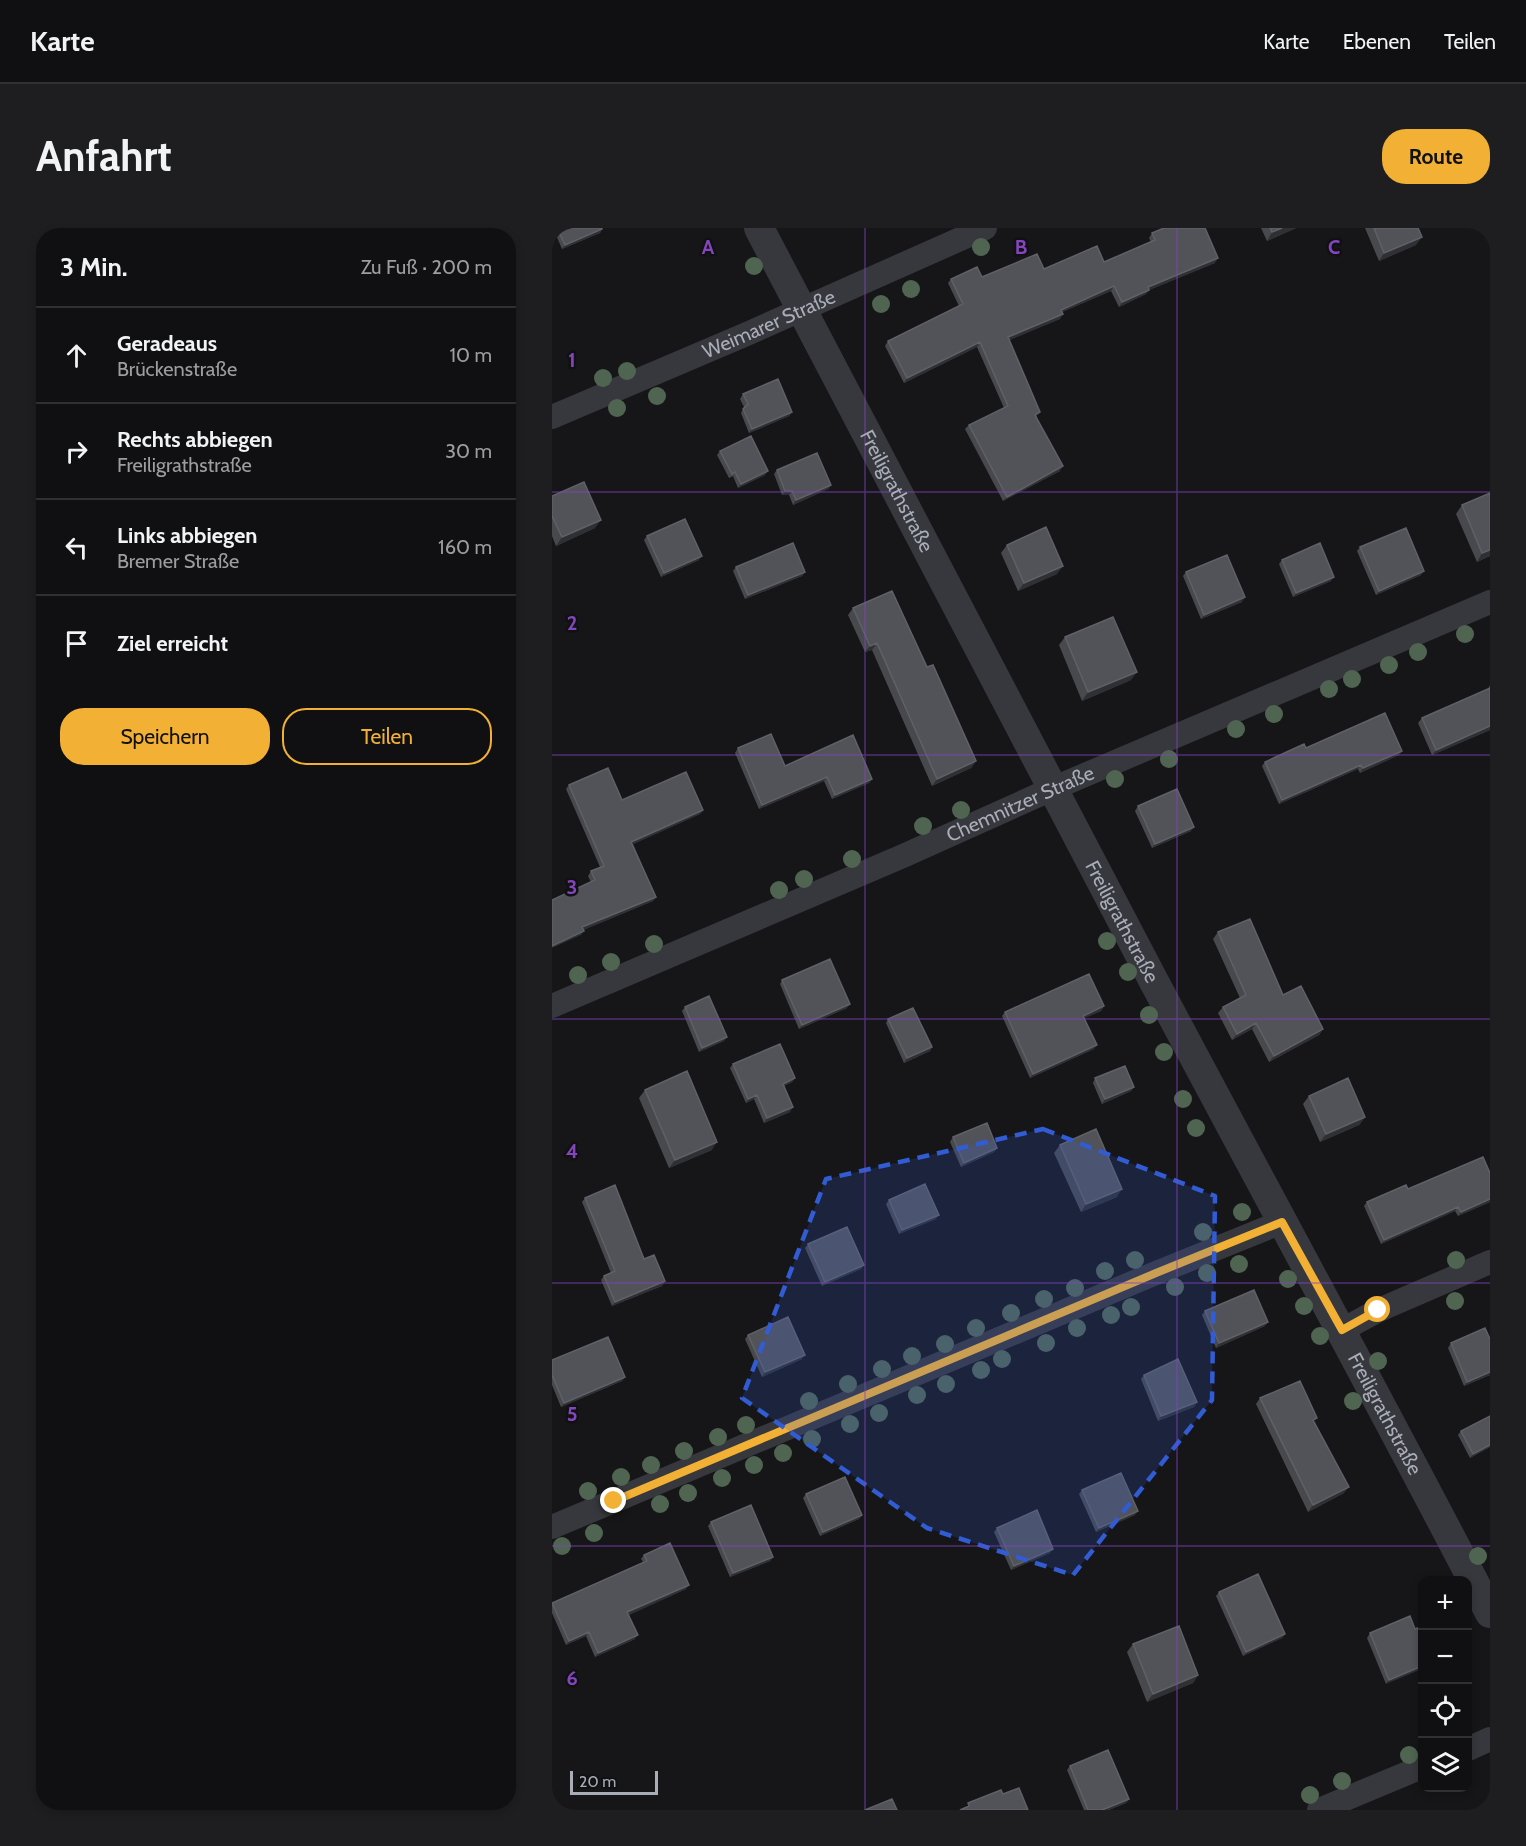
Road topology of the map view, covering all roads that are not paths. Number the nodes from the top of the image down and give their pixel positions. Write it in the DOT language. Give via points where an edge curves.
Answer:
graph roads {
  1 [pos="759,228"];
  2 [pos="985,228"];
  3 [pos="802,309"];
  4 [pos="552,417"];
  5 [pos="1490,602"];
  6 [pos="1052,789"];
  7 [pos="552,1006"];
  8 [pos="1282,1222"];
  9 [pos="1490,1262"];
  10 [pos="1342,1330"];
  11 [pos="552,1527"];
  12 [pos="1490,1613"];
  13 [pos="1490,1739"];
  14 [pos="1472,1747"];
  15 [pos="1418,1769"];
  16 [pos="1318,1810"];
  1 -- 3 [label="street, Freiligrathstraße"];
  2 -- 3 [label="street, Weimarer Straße"];
  3 -- 4 [label="street, Weimarer Straße"];
  3 -- 6 [label="street, Freiligrathstraße"];
  5 -- 6 [label="street, Chemnitzer Straße"];
  6 -- 7 [label="street, Chemnitzer Straße"];
  6 -- 8 [label="street, Freiligrathstraße"];
  8 -- 10 [label="street, Freiligrathstraße"];
  8 -- 11 [label="street"];
  9 -- 10 [label="street" via="1378,1310"];
  10 -- 12 [label="street, Freiligrathstraße"];
  13 -- 14 [label="street"];
  15 -- 16 [label="street"];
}
